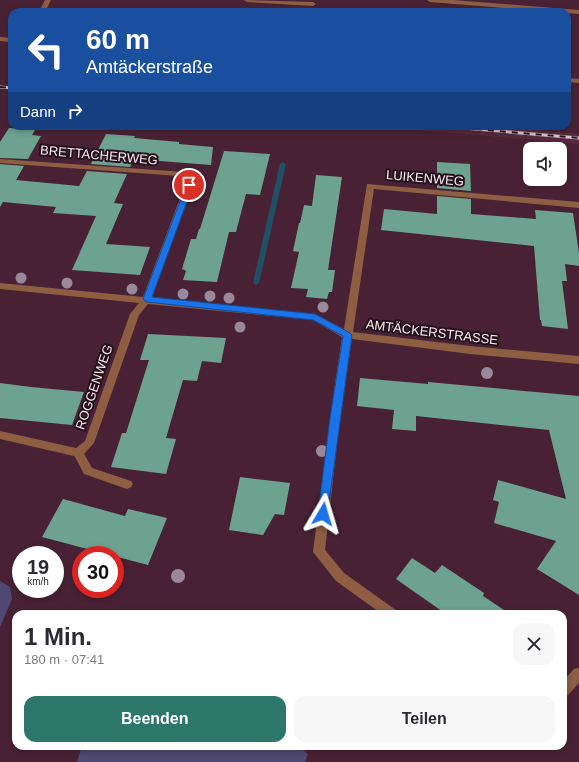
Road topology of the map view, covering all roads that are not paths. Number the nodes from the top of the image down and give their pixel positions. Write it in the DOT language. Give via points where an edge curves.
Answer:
graph roads {
  1 [pos="247,0"];
  2 [pos="430,0"];
  3 [pos="314,2"];
  4 [pos="529,8"];
  5 [pos="0,161"];
  6 [pos="579,205"];
  7 [pos="0,286"];
  8 [pos="147,299"];
  9 [pos="347,335"];
  10 [pos="579,360"];
  11 [pos="0,435"];
  12 [pos="78,453"];
  13 [pos="127,484"];
  14 [pos="386,610"];
  15 [pos="579,674"];
  16 [pos="567,686"];
  1 -- 3 [label="street"];
  2 -- 4 [label="street"];
  5 -- 8 [label="street, BRETTACHERWEG" via="182,174 189,185"];
  6 -- 9 [label="street, LUIKENWEG" via="370,186"];
  7 -- 8 [label="street, AMTÄCKERSTRASSE"];
  8 -- 9 [label="street, AMTÄCKERSTRASSE" via="315,317"];
  8 -- 12 [label="street, ROGGENWEG" via="135,314 89,443"];
  9 -- 10 [label="street, AMTÄCKERSTRASSE"];
  9 -- 14 [label="street" via="319,552 340,577"];
  11 -- 12 [label="street"];
  12 -- 13 [label="street" via="88,471"];
  15 -- 16 [label="street"];
}
